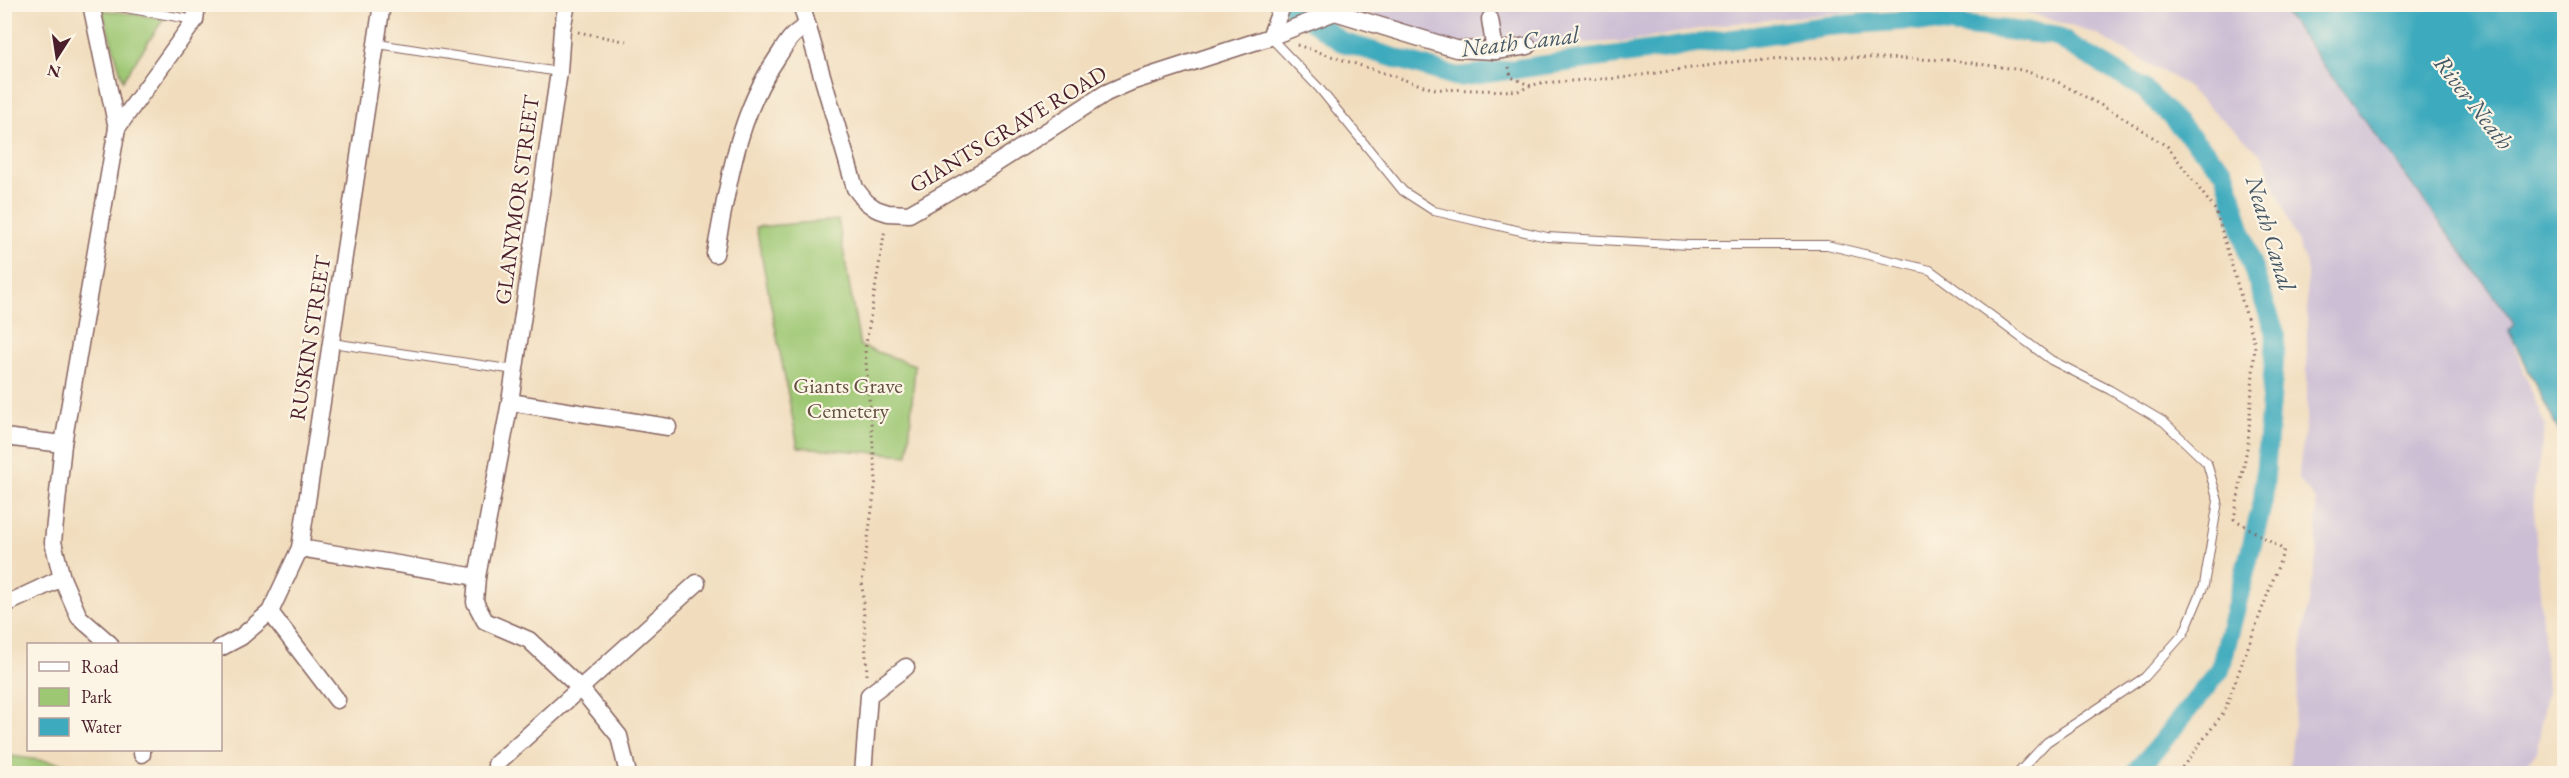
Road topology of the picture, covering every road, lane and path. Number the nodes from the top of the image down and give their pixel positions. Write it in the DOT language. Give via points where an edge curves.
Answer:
graph roads {
  1 [pos="92,4"];
  2 [pos="102,4"];
  3 [pos="382,4"];
  4 [pos="567,4"];
  5 [pos="801,4"];
  6 [pos="1281,9"];
  7 [pos="1329,10"];
  8 [pos="196,12"];
  9 [pos="1490,19"];
  10 [pos="808,26"];
  11 [pos="562,29"];
  12 [pos="1270,37"];
  13 [pos="630,42"];
  14 [pos="378,44"];
  15 [pos="1528,46"];
  16 [pos="1495,51"];
  17 [pos="559,72"];
  18 [pos="1511,77"];
  19 [pos="1531,86"];
  20 [pos="117,128"];
  21 [pos="888,213"];
  22 [pos="715,254"];
  23 [pos="332,343"];
  24 [pos="514,370"];
  25 [pos="510,402"];
  26 [pos="668,427"];
  27 [pos="4,437"];
  28 [pos="63,444"];
  29 [pos="300,548"];
  30 [pos="62,578"];
  31 [pos="477,578"];
  32 [pos="697,583"];
  33 [pos="4,605"];
  34 [pos="270,612"];
  35 [pos="108,643"];
  36 [pos="222,647"];
  37 [pos="906,667"];
  38 [pos="581,689"];
  39 [pos="869,695"];
  40 [pos="337,700"];
  41 [pos="496,764"];
  42 [pos="628,774"];
  43 [pos="863,774"];
  44 [pos="2018,774"];
  45 [pos="2177,774"];
  1 -- 20 [label="street"];
  2 -- 8 [label="lane"];
  3 -- 14 [label="street, RUSKIN STREET"];
  4 -- 11 [label="street, GLANYMOR STREET"];
  5 -- 10 [label="street, GIANTS GRAVE ROAD"];
  6 -- 12 [label="street"];
  7 -- 12 [label="street, GIANTS GRAVE ROAD"];
  7 -- 16 [label="street" via="1456,49"];
  8 -- 20 [label="street"];
  9 -- 16 [label="street"];
  10 -- 21 [label="street, GIANTS GRAVE ROAD" via="855,188 866,202"];
  10 -- 22 [label="street" via="796,31 750,106 739,138"];
  11 -- 13 [label="path"];
  11 -- 17 [label="street, GLANYMOR STREET"];
  12 -- 19 [label="path" via="1433,89 1518,91"];
  12 -- 21 [label="street, GIANTS GRAVE ROAD" via="1106,93 925,207 909,214"];
  12 -- 44 [label="lane" via="1319,88 1403,191 1434,211 1547,237 1689,245 1827,246 1930,270 2051,360 2164,422 2207,463 2218,501 2204,585 2184,633 2145,677 2048,742"];
  14 -- 17 [label="lane"];
  14 -- 23 [label="street, RUSKIN STREET"];
  15 -- 16 [label="street"];
  17 -- 24 [label="street, GLANYMOR STREET"];
  18 -- 19 [label="path"];
  19 -- 45 [label="path" via="1741,61 1841,57 1950,60 2022,70 2058,82 2168,147 2216,211 2255,345 2248,443 2234,519 2284,550 2224,712"];
  20 -- 28 [label="street"];
  21 -- 39 [label="path" via="865,350 876,480 862,582"];
  23 -- 24 [label="lane"];
  23 -- 29 [label="street, RUSKIN STREET"];
  24 -- 25 [label="street, GLANYMOR STREET"];
  25 -- 26 [label="street"];
  25 -- 31 [label="street, GLANYMOR STREET"];
  27 -- 28 [label="street"];
  28 -- 30 [label="street" via="53,542"];
  29 -- 31 [label="street"];
  29 -- 34 [label="street, RUSKIN STREET"];
  30 -- 33 [label="street"];
  30 -- 35 [label="street" via="79,617"];
  31 -- 38 [label="street, GLANYMOR STREET" via="474,602 485,621 529,640"];
  32 -- 38 [label="street"];
  34 -- 36 [label="street, RUSKIN STREET" via="241,638"];
  34 -- 40 [label="street"];
  37 -- 39 [label="street"];
  38 -- 41 [label="street"];
  38 -- 42 [label="street" via="619,736"];
  39 -- 43 [label="street"];
}
